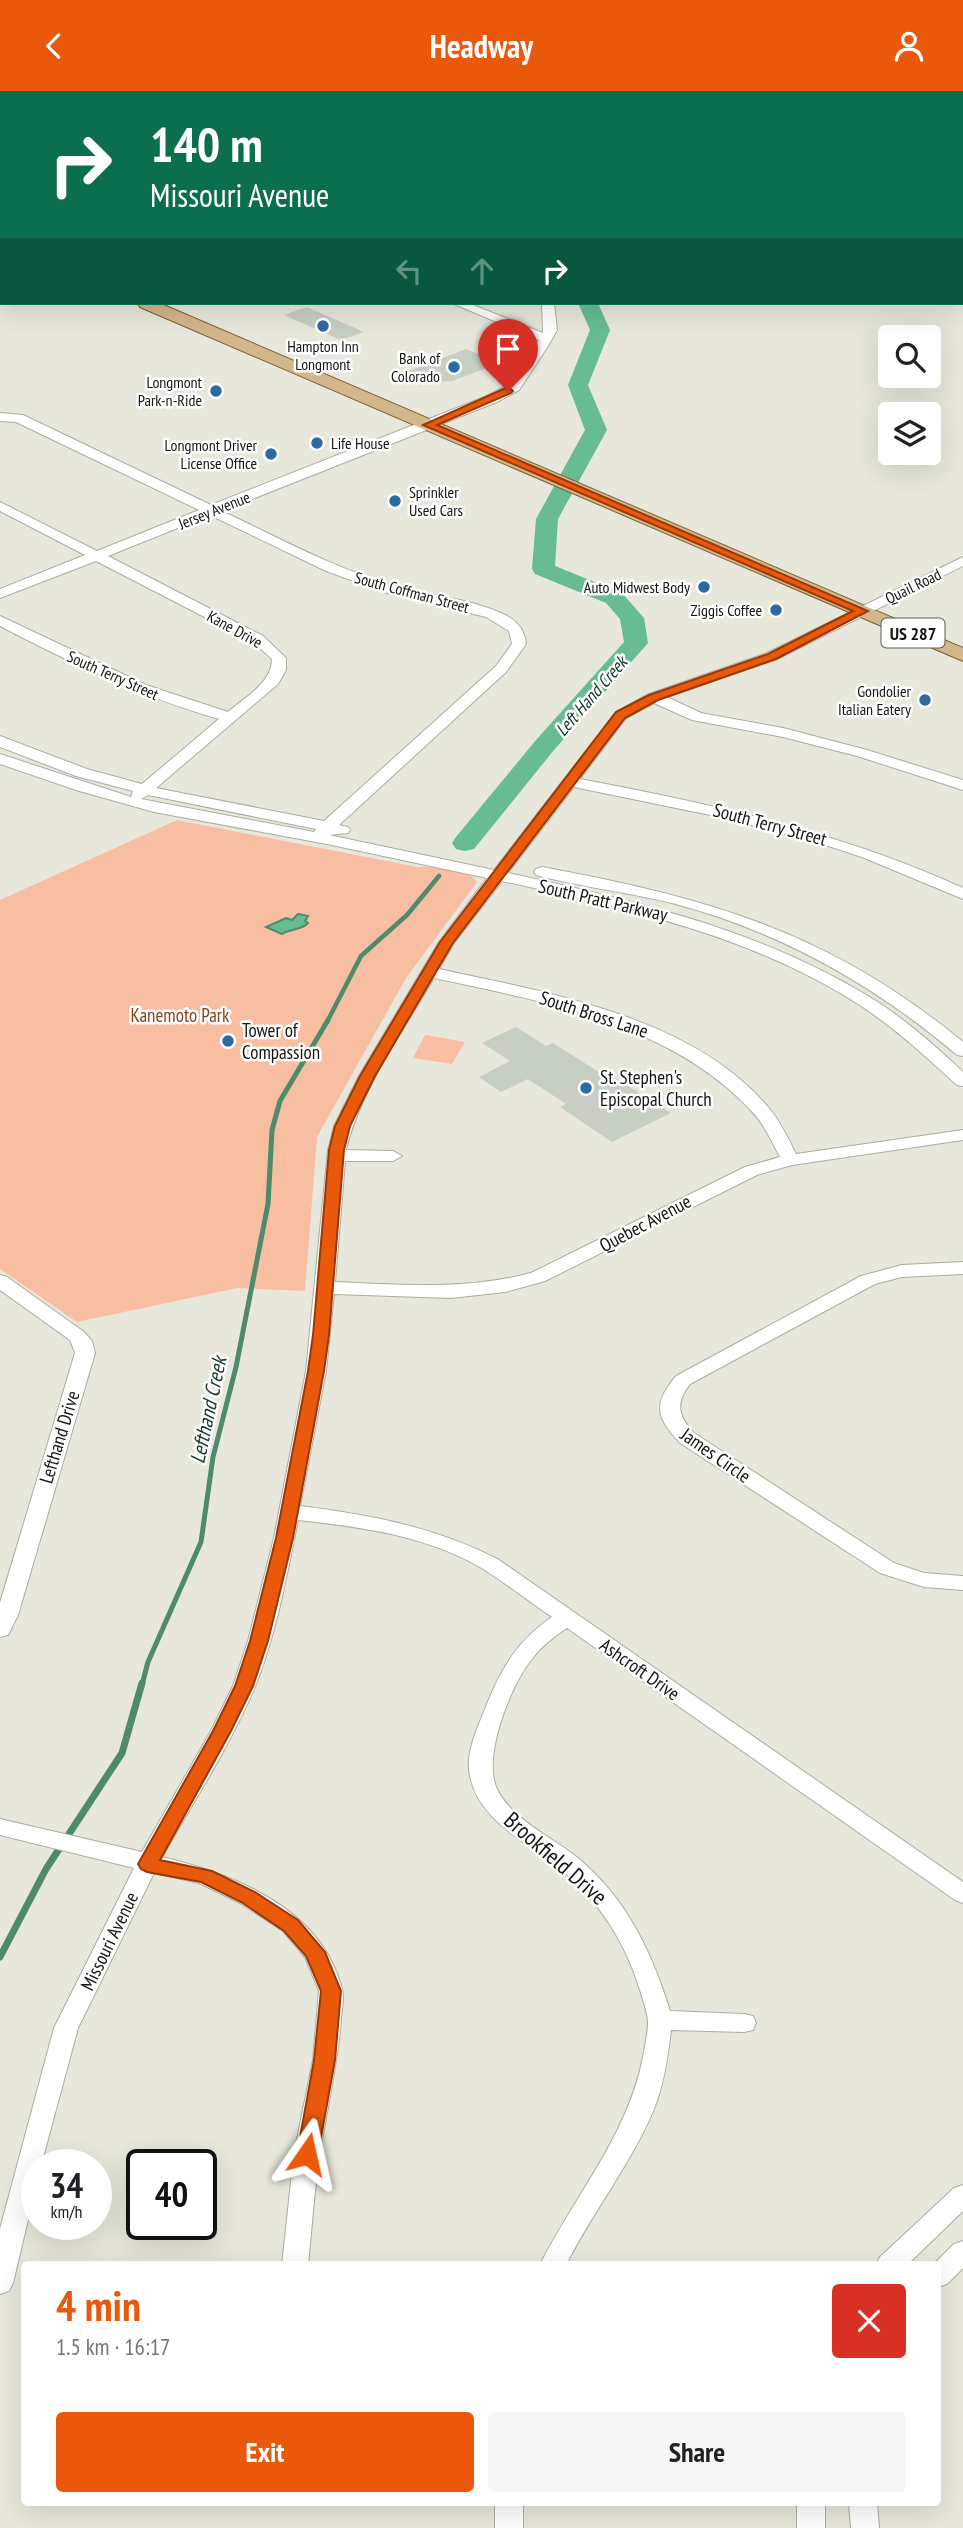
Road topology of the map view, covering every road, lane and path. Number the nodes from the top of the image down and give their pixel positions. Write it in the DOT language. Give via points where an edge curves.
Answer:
graph roads {
  1 [pos="151,305"];
  2 [pos="463,305"];
  3 [pos="548,305"];
  4 [pos="546,338"];
  5 [pos="0,417"];
  6 [pos="428,425"];
  7 [pos="547,476"];
  8 [pos="607,502"];
  9 [pos="0,506"];
  10 [pos="212,511"];
  11 [pos="96,557"];
  12 [pos="963,561"];
  13 [pos="0,594"];
  14 [pos="862,611"];
  15 [pos="0,620"];
  16 [pos="963,655"];
  17 [pos="654,697"];
  18 [pos="230,717"];
  19 [pos="0,741"];
  20 [pos="0,759"];
  21 [pos="569,781"];
  22 [pos="963,785"];
  23 [pos="145,790"];
  24 [pos="130,801"];
  25 [pos="322,832"];
  26 [pos="503,870"];
  27 [pos="963,894"];
  28 [pos="429,972"];
  29 [pos="963,1051"];
  30 [pos="963,1081"];
  31 [pos="963,1135"];
  32 [pos="337,1155"];
  33 [pos="393,1156"];
  34 [pos="791,1160"];
  35 [pos="963,1268"];
  36 [pos="0,1281"];
  37 [pos="326,1288"];
  38 [pos="289,1512"];
  39 [pos="963,1583"];
  40 [pos="566,1618"];
  41 [pos="0,1630"];
  42 [pos="0,1827"];
  43 [pos="147,1864"];
  44 [pos="963,1894"];
  45 [pos="660,2020"];
  46 [pos="744,2024"];
  47 [pos="963,2195"];
  48 [pos="963,2252"];
  49 [pos="295,2261"];
  50 [pos="555,2261"];
  51 [pos="893,2261"];
  52 [pos="941,2273"];
  53 [pos="0,2283"];
  54 [pos="509,2506"];
  55 [pos="811,2506"];
  56 [pos="863,2506"];
  57 [pos="509,2528"];
  58 [pos="811,2528"];
  59 [pos="865,2528"];
  1 -- 6 [label="main road, US 287"];
  2 -- 4 [label="street"];
  3 -- 4 [label="street" via="551,330"];
  4 -- 6 [label="street, Jersey Avenue" via="514,387"];
  5 -- 10 [label="street, South Coffman Street" via="18,418"];
  6 -- 7 [label="main road, US 287"];
  6 -- 10 [label="street, Jersey Avenue"];
  7 -- 8 [label="main road, US 287"];
  8 -- 14 [label="main road, US 287"];
  9 -- 11 [label="street, Kane Drive"];
  10 -- 11 [label="street, Jersey Avenue"];
  10 -- 25 [label="street, South Coffman Street" via="363,581 491,614 516,629 519,644 501,669"];
  11 -- 13 [label="street, Jersey Avenue"];
  11 -- 18 [label="street, Kane Drive" via="258,639 274,652 279,670 273,681"];
  12 -- 14 [label="street, Quail Road"];
  14 -- 16 [label="main road, US 287"];
  14 -- 17 [label="street, Missouri Avenue" via="747,666"];
  15 -- 18 [label="street, South Terry Street" via="121,681"];
  17 -- 21 [label="street, Missouri Avenue" via="621,715"];
  17 -- 22 [label="street" via="697,717 862,753"];
  18 -- 23 [label="street, Kane Drive"];
  19 -- 23 [label="street, South Pratt Parkway" via="24,753"];
  20 -- 24 [label="street, South Pratt Parkway"];
  21 -- 26 [label="street, Missouri Avenue"];
  21 -- 27 [label="street, South Terry Street" via="781,825 891,862"];
  23 -- 24 [label="street, Kane Drive"];
  23 -- 25 [label="street, South Pratt Parkway"];
  24 -- 25 [label="street, South Pratt Parkway"];
  25 -- 26 [label="street, South Pratt Parkway"];
  26 -- 28 [label="street, Missouri Avenue"];
  26 -- 29 [label="street, South Pratt Parkway" via="619,887 718,911 785,936 904,1003"];
  26 -- 30 [label="street, South Pratt Parkway" via="677,918 783,956 895,1020"];
  28 -- 32 [label="street, Missouri Avenue" via="368,1076 343,1126"];
  28 -- 34 [label="street, South Bross Lane" via="544,997 646,1030 719,1072 748,1097"];
  31 -- 34 [label="street, Quebec Avenue"];
  32 -- 33 [label="street"];
  32 -- 37 [label="street, Missouri Avenue"];
  34 -- 37 [label="street, Quebec Avenue" via="719,1185 538,1277 505,1286 450,1291"];
  35 -- 39 [label="street, James Circle" via="902,1271 838,1294 683,1380 668,1409 673,1424 687,1438 887,1568 913,1579"];
  36 -- 41 [label="street, Lefthand Drive" via="77,1336 85,1353"];
  37 -- 38 [label="street, Missouri Avenue" via="316,1371"];
  38 -- 40 [label="street, Ashcroft Drive" via="421,1532 458,1546"];
  38 -- 43 [label="street, Missouri Avenue" via="244,1686"];
  40 -- 44 [label="street, Ashcroft Drive"];
  40 -- 45 [label="street, Brookfield Drive" via="541,1634 521,1655 481,1752 481,1772 487,1792 506,1817 572,1866 624,1924 648,1977"];
  42 -- 43 [label="street"];
  43 -- 49 [label="street" via="205,1876 248,1897 291,1926 315,1952 326,1975 331,1991 325,2060 307,2154"];
  43 -- 53 [label="street, Missouri Avenue" via="66,2028"];
  45 -- 46 [label="street"];
  45 -- 50 [label="street, Brookfield Drive" via="654,2074 641,2114"];
  47 -- 51 [label="street"];
  48 -- 52 [label="street"];
  54 -- 57 [label="street"];
  55 -- 58 [label="street"];
  56 -- 59 [label="street"];
}
